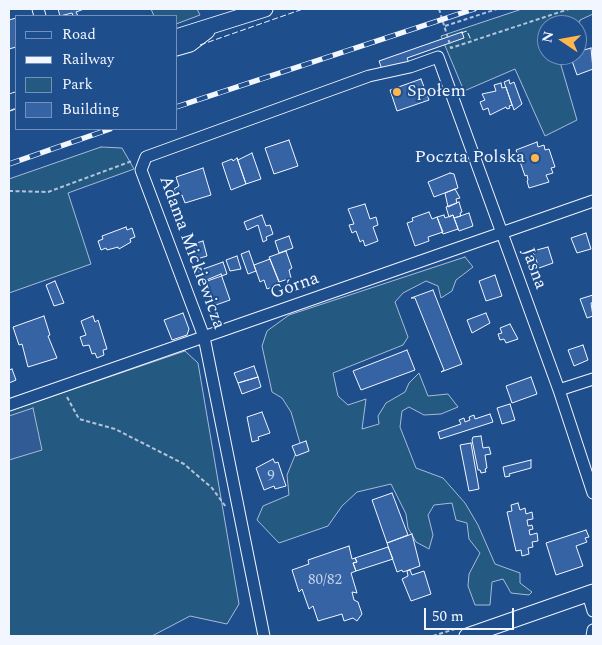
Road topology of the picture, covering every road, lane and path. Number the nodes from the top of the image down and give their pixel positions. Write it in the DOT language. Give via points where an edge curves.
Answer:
graph roads {
  1 [pos="264,9"];
  2 [pos="439,9"];
  3 [pos="497,9"];
  4 [pos="569,9"];
  5 [pos="444,26"];
  6 [pos="212,27"];
  7 [pos="178,36"];
  8 [pos="178,47"];
  9 [pos="438,57"];
  10 [pos="146,157"];
  11 [pos="9,191"];
  12 [pos="593,201"];
  13 [pos="502,234"];
  14 [pos="204,337"];
  15 [pos="593,379"];
  16 [pos="61,387"];
  17 [pos="559,390"];
  18 [pos="9,405"];
  19 [pos="593,493"];
  20 [pos="227,508"];
  21 [pos="591,593"];
  22 [pos="593,611"];
  23 [pos="593,630"];
  24 [pos="264,636"];
  25 [pos="467,636"];
  26 [pos="592,636"];
  1 -- 6 [label="main road"];
  2 -- 5 [label="path"];
  3 -- 5 [label="path"];
  4 -- 5 [label="path" via="456,48 451,48"];
  6 -- 7 [label="main road"];
  6 -- 8 [label="main road" via="194,41"];
  9 -- 10 [label="street, Adama Mickiewicza" via="370,76"];
  9 -- 13 [label="street, Jasna"];
  10 -- 11 [label="path" via="48,192"];
  10 -- 14 [label="street, Adama Mickiewicza" via="141,170"];
  12 -- 13 [label="street, Górna"];
  13 -- 14 [label="street, Górna"];
  13 -- 17 [label="street, Jasna"];
  14 -- 16 [label="street, Górna"];
  14 -- 24 [label="street, Adama Mickiewicza"];
  15 -- 17 [label="street"];
  16 -- 18 [label="street, Górna"];
  16 -- 20 [label="path" via="79,419 115,429 184,464 212,488"];
  17 -- 19 [label="street, Jasna"];
  21 -- 22 [label="street"];
  21 -- 25 [label="main road"];
  23 -- 26 [label="street"];
}
